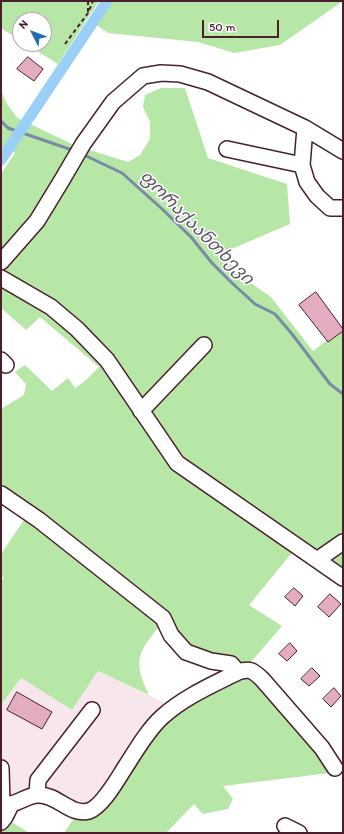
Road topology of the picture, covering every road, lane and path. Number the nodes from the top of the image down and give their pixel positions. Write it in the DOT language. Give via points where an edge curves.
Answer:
graph roads {
  1 [pos="88,1"];
  2 [pos="93,1"];
  3 [pos="88,13"];
  4 [pos="65,44"];
  5 [pos="305,128"];
  6 [pos="227,149"];
  7 [pos="343,150"];
  8 [pos="302,165"];
  9 [pos="343,208"];
  10 [pos="1,262"];
  11 [pos="1,278"];
  12 [pos="204,345"];
  13 [pos="141,411"];
  14 [pos="1,494"];
  15 [pos="343,542"];
  16 [pos="317,560"];
  17 [pos="343,578"];
  18 [pos="238,672"];
  19 [pos="92,710"];
  20 [pos="1,768"];
  21 [pos="335,768"];
  22 [pos="37,794"];
  23 [pos="5,804"];
  24 [pos="1,822"];
  25 [pos="285,826"];
  26 [pos="299,833"];
  1 -- 3 [label="path"];
  2 -- 3 [label="path"];
  3 -- 4 [label="path"];
  5 -- 7 [label="street"];
  5 -- 8 [label="street"];
  5 -- 10 [label="street" via="208,82 180,74 161,73 143,76 113,102 83,144 37,221"];
  6 -- 8 [label="street"];
  8 -- 9 [label="street" via="307,182 316,196 330,208"];
  11 -- 13 [label="street" via="51,308 77,329 107,360"];
  12 -- 13 [label="street"];
  13 -- 16 [label="street" via="177,463"];
  14 -- 18 [label="street" via="39,520 163,618 170,635 186,652 211,661 231,664"];
  15 -- 16 [label="street"];
  16 -- 17 [label="street"];
  18 -- 21 [label="street" via="252,670 262,679 322,748"];
  18 -- 22 [label="street" via="193,695 162,717 145,736 101,802 90,810 79,812 46,795"];
  19 -- 22 [label="street" via="38,780"];
  20 -- 23 [label="street"];
  22 -- 23 [label="street"];
  23 -- 24 [label="street"];
  25 -- 26 [label="street"];
}
